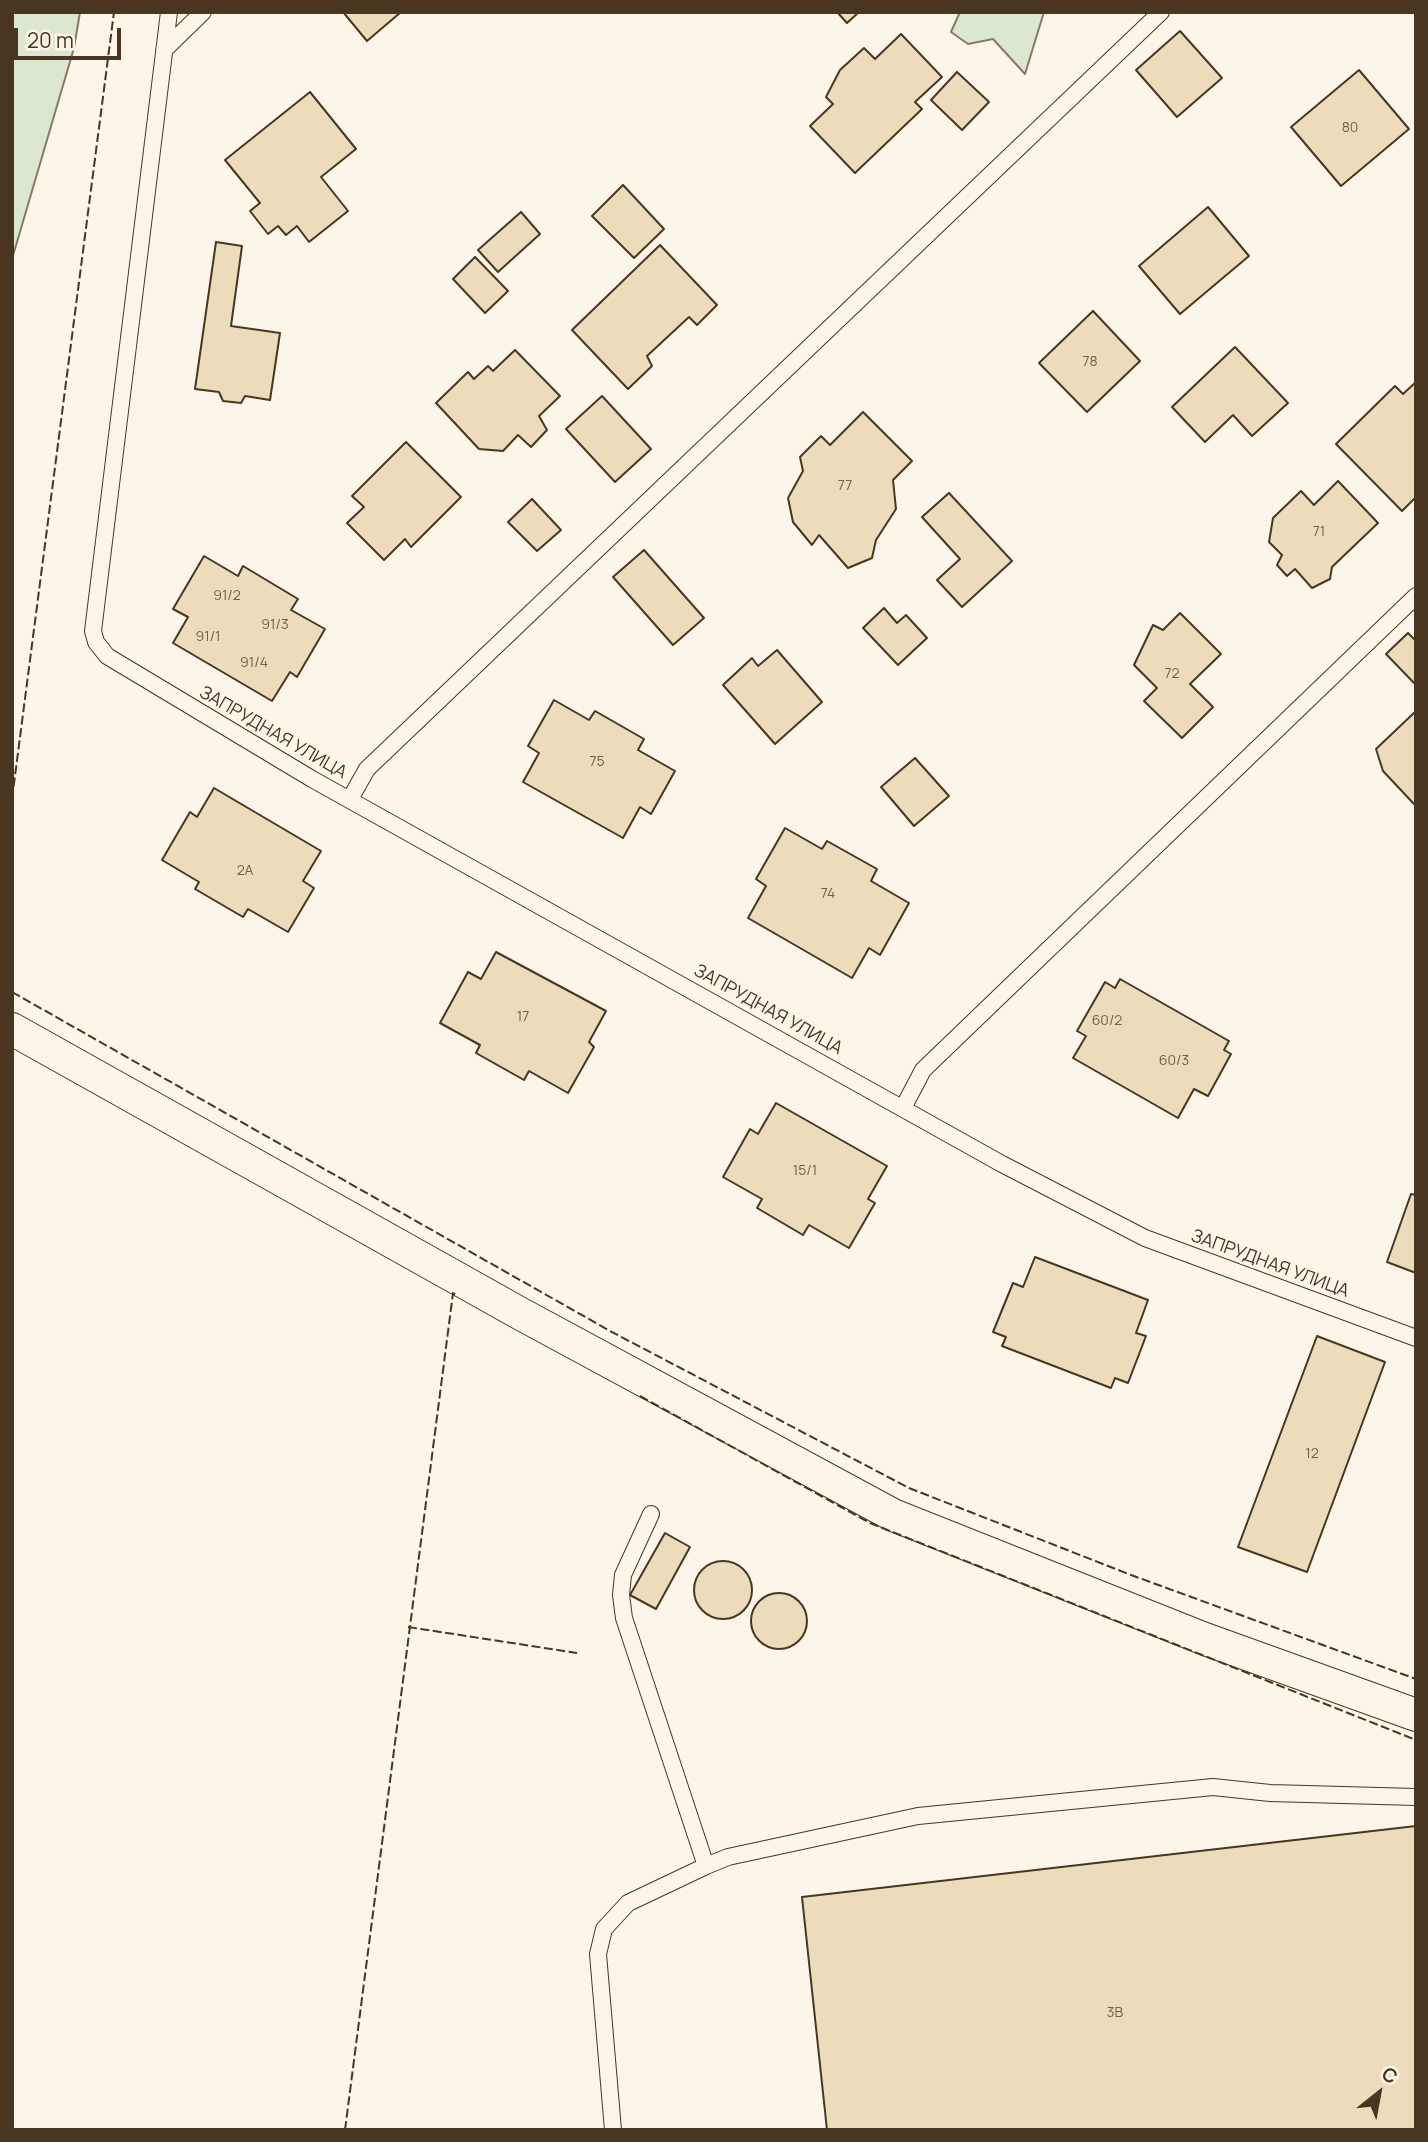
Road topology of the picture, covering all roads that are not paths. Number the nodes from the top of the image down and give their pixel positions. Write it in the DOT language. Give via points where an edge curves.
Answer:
graph roads {
  1 [pos="169,12"];
  2 [pos="203,12"];
  3 [pos="1161,12"];
  4 [pos="163,50"];
  5 [pos="1416,596"];
  6 [pos="350,799"];
  7 [pos="12,1029"];
  8 [pos="903,1108"];
  9 [pos="1416,1338"];
  10 [pos="651,1514"];
  11 [pos="1416,1716"];
  12 [pos="1416,1797"];
  13 [pos="706,1866"];
  14 [pos="613,2130"];
  1 -- 4 [label="lane, ЗАПРУДНАЯ УЛИЦА"];
  2 -- 4 [label="lane"];
  3 -- 6 [label="lane" via="367,769"];
  4 -- 6 [label="lane, ЗАПРУДНАЯ УЛИЦА" via="93,631 107,656 123,667"];
  5 -- 8 [label="lane" via="923,1070"];
  6 -- 8 [label="lane, ЗАПРУДНАЯ УЛИЦА"];
  7 -- 11 [label="street" via="521,1314 893,1515 1205,1639"];
  8 -- 9 [label="lane, ЗАПРУДНАЯ УЛИЦА" via="1145,1238"];
  10 -- 13 [label="lane" via="623,1575 624,1618"];
  12 -- 13 [label="lane" via="1213,1787 918,1816 741,1854"];
  13 -- 14 [label="lane" via="628,1903 604,1930 598,1954"];
}
